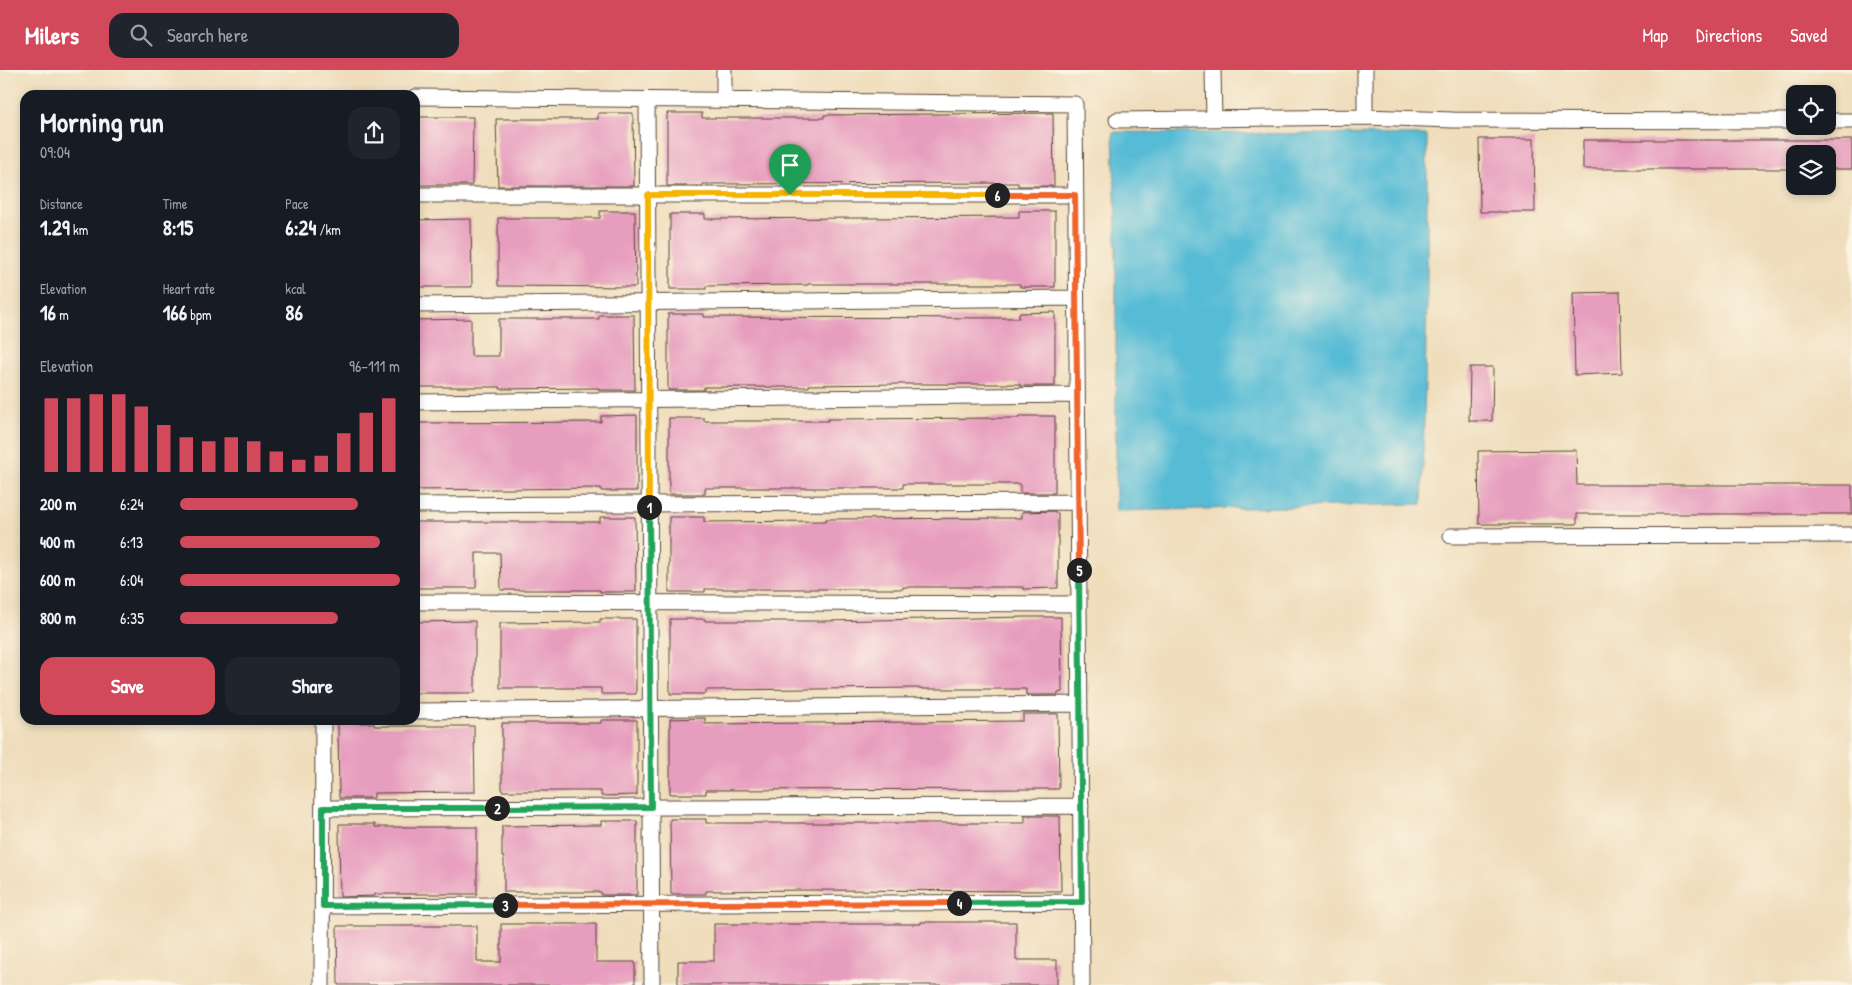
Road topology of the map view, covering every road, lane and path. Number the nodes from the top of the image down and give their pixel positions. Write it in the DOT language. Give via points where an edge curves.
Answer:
graph roads {
  1 [pos="724,70"];
  2 [pos="1213,70"];
  3 [pos="1365,70"];
  4 [pos="420,97"];
  5 [pos="647,100"];
  6 [pos="724,100"];
  7 [pos="1365,118"];
  8 [pos="1214,119"];
  9 [pos="1116,120"];
  10 [pos="1786,121"];
  11 [pos="1836,121"];
  12 [pos="1852,121"];
  13 [pos="648,195"];
  14 [pos="1075,195"];
  15 [pos="420,196"];
  16 [pos="1076,298"];
  17 [pos="648,303"];
  18 [pos="420,306"];
  19 [pos="1077,395"];
  20 [pos="649,399"];
  21 [pos="420,402"];
  22 [pos="1078,502"];
  23 [pos="649,504"];
  24 [pos="420,505"];
  25 [pos="1852,535"];
  26 [pos="1451,536"];
  27 [pos="420,602"];
  28 [pos="650,603"];
  29 [pos="1079,604"];
  30 [pos="1080,704"];
  31 [pos="650,708"];
  32 [pos="420,711"];
  33 [pos="323,725"];
  34 [pos="1081,806"];
  35 [pos="651,807"];
  36 [pos="323,808"];
  37 [pos="1082,902"];
  38 [pos="652,904"];
  39 [pos="323,906"];
  40 [pos="322,985"];
  41 [pos="652,985"];
  42 [pos="1082,985"];
  1 -- 6 [label="street"];
  2 -- 8 [label="street"];
  3 -- 7 [label="street"];
  4 -- 5 [label="street"];
  5 -- 6 [label="street"];
  5 -- 13 [label="street"];
  6 -- 14 [label="street" via="1075,104"];
  7 -- 8 [label="street"];
  7 -- 10 [label="street"];
  8 -- 9 [label="street"];
  11 -- 12 [label="street"];
  13 -- 14 [label="street"];
  13 -- 15 [label="street"];
  13 -- 17 [label="street"];
  14 -- 16 [label="street"];
  16 -- 17 [label="street"];
  16 -- 19 [label="street"];
  17 -- 18 [label="street"];
  17 -- 20 [label="street"];
  19 -- 20 [label="street"];
  19 -- 22 [label="street"];
  20 -- 21 [label="street"];
  20 -- 23 [label="street"];
  22 -- 23 [label="street"];
  22 -- 29 [label="street"];
  23 -- 24 [label="street"];
  23 -- 28 [label="street"];
  25 -- 26 [label="street"];
  27 -- 28 [label="street"];
  28 -- 29 [label="street"];
  28 -- 31 [label="street"];
  29 -- 30 [label="street"];
  30 -- 31 [label="street"];
  30 -- 34 [label="street"];
  31 -- 32 [label="street"];
  31 -- 35 [label="street"];
  33 -- 36 [label="street"];
  34 -- 35 [label="street"];
  34 -- 37 [label="street"];
  35 -- 36 [label="street"];
  35 -- 38 [label="street"];
  36 -- 39 [label="street"];
  37 -- 38 [label="street"];
  37 -- 42 [label="street"];
  38 -- 39 [label="street"];
  38 -- 41 [label="street"];
  39 -- 40 [label="street"];
}
